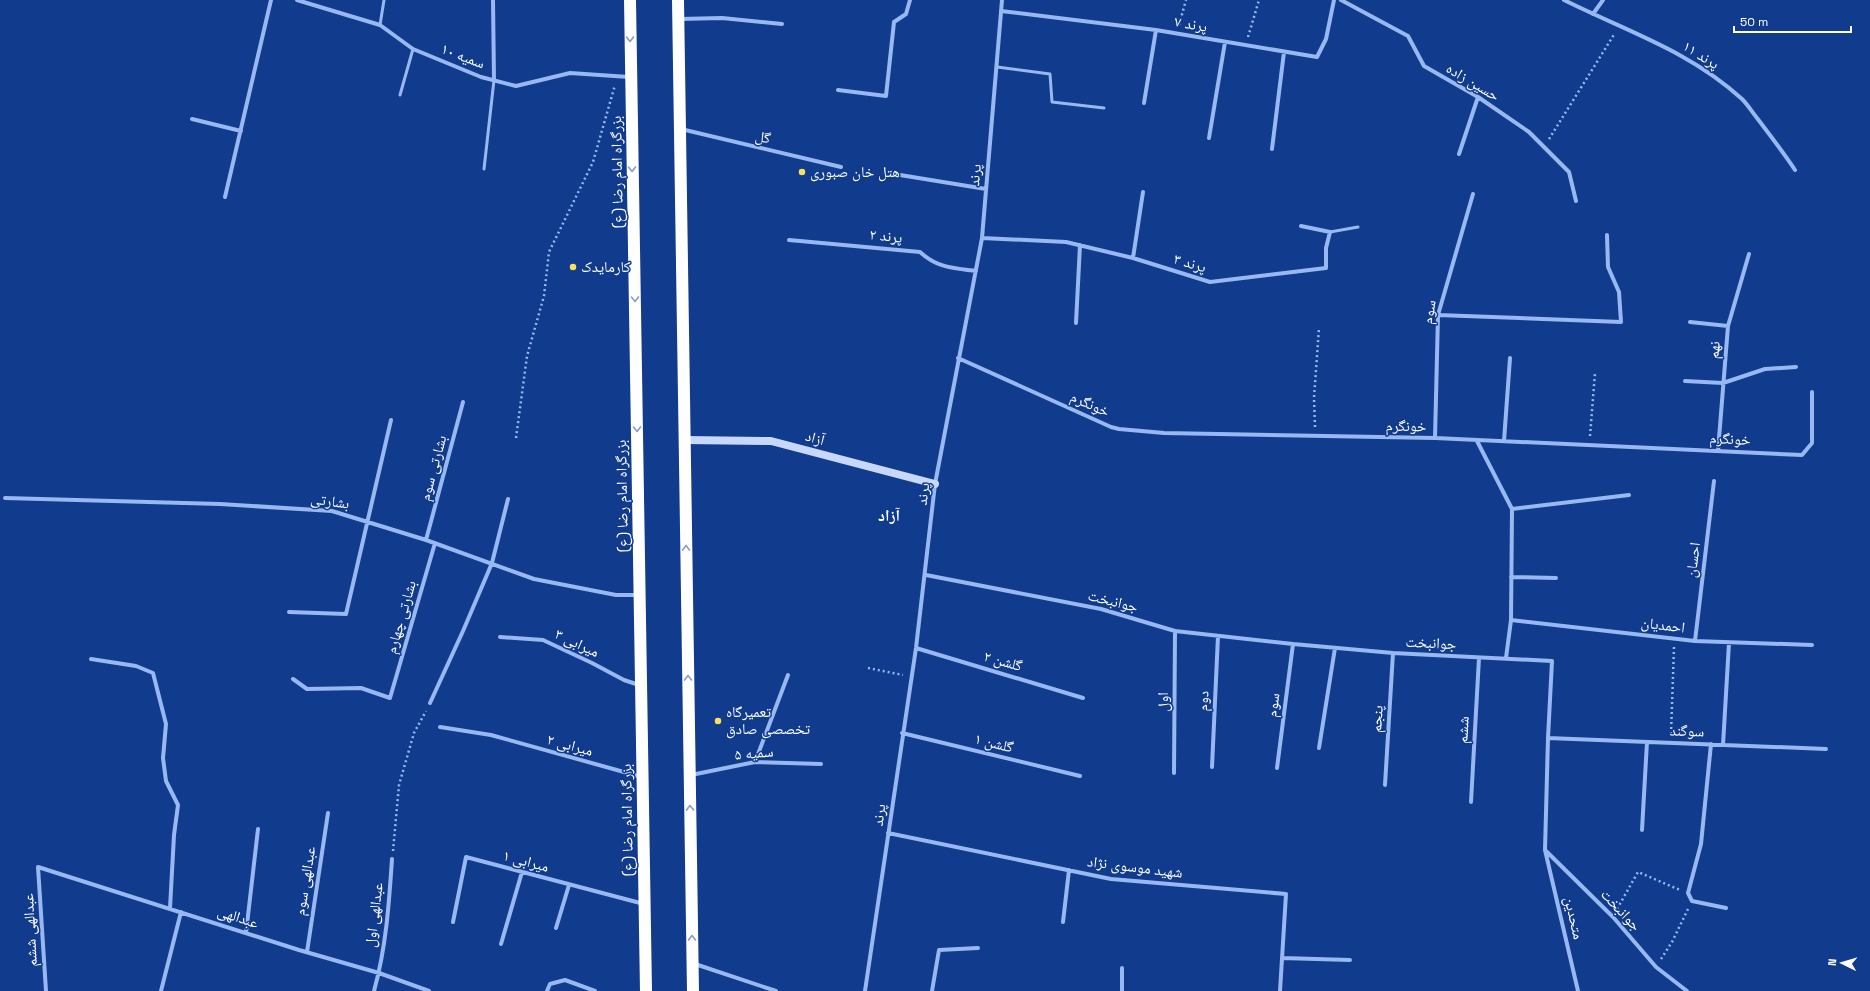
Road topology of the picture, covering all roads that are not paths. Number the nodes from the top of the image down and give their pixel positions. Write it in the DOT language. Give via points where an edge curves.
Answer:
graph roads {
  1 [pos="271,0"];
  2 [pos="297,0"];
  3 [pos="384,0"];
  4 [pos="493,0"];
  5 [pos="630,0"];
  6 [pos="678,0"];
  7 [pos="910,0"];
  8 [pos="1002,0"];
  9 [pos="1334,0"];
  10 [pos="1342,0"];
  11 [pos="1564,0"];
  12 [pos="1603,0"];
  13 [pos="1001,12"];
  14 [pos="1593,14"];
  15 [pos="678,19"];
  16 [pos="782,24"];
  17 [pos="380,25"];
  18 [pos="1156,30"];
  19 [pos="1225,42"];
  20 [pos="413,49"];
  21 [pos="1284,52"];
  22 [pos="997,68"];
  23 [pos="631,77"];
  24 [pos="494,80"];
  25 [pos="838,90"];
  26 [pos="400,96"];
  27 [pos="1478,97"];
  28 [pos="1144,103"];
  29 [pos="1104,108"];
  30 [pos="192,119"];
  31 [pos="680,129"];
  32 [pos="241,131"];
  33 [pos="1209,138"];
  34 [pos="1272,149"];
  35 [pos="1459,154"];
  36 [pos="841,167"];
  37 [pos="484,169"];
  38 [pos="1795,170"];
  39 [pos="900,175"];
  40 [pos="986,189"];
  41 [pos="1143,192"];
  42 [pos="1473,194"];
  43 [pos="225,197"];
  44 [pos="1576,201"];
  45 [pos="1301,226"];
  46 [pos="1358,227"];
  47 [pos="1330,232"];
  48 [pos="1607,235"];
  49 [pos="982,238"];
  50 [pos="789,240"];
  51 [pos="1080,246"];
  52 [pos="1749,254"];
  53 [pos="1133,258"];
  54 [pos="976,272"];
  55 [pos="1438,315"];
  56 [pos="1690,322"];
  57 [pos="1076,323"];
  58 [pos="1728,326"];
  59 [pos="958,358"];
  60 [pos="1510,358"];
  61 [pos="1796,367"];
  62 [pos="1685,381"];
  63 [pos="1723,383"];
  64 [pos="1812,392"];
  65 [pos="462,402"];
  66 [pos="391,420"];
  67 [pos="1435,438"];
  68 [pos="685,440"];
  69 [pos="1477,441"];
  70 [pos="1504,441"];
  71 [pos="1718,451"];
  72 [pos="1714,481"];
  73 [pos="935,484"];
  74 [pos="1629,494"];
  75 [pos="5,498"];
  76 [pos="508,499"];
  77 [pos="1512,509"];
  78 [pos="367,520"];
  79 [pos="426,540"];
  80 [pos="435,543"];
  81 [pos="492,563"];
  82 [pos="926,575"];
  83 [pos="1511,577"];
  84 [pos="1556,578"];
  85 [pos="640,595"];
  86 [pos="289,612"];
  87 [pos="1511,620"];
  88 [pos="1175,631"];
  89 [pos="1218,636"];
  90 [pos="500,637"];
  91 [pos="1695,641"];
  92 [pos="1729,643"];
  93 [pos="1293,644"];
  94 [pos="1812,646"];
  95 [pos="916,648"];
  96 [pos="1335,648"];
  97 [pos="1393,653"];
  98 [pos="1478,658"];
  99 [pos="1506,658"];
  100 [pos="91,659"];
  101 [pos="788,675"];
  102 [pos="293,679"];
  103 [pos="641,686"];
  104 [pos="1083,698"];
  105 [pos="430,703"];
  106 [pos="440,727"];
  107 [pos="902,733"];
  108 [pos="1548,738"];
  109 [pos="1647,742"];
  110 [pos="1711,744"];
  111 [pos="1723,745"];
  112 [pos="1319,748"];
  113 [pos="1826,749"];
  114 [pos="755,762"];
  115 [pos="821,764"];
  116 [pos="1212,767"];
  117 [pos="1277,768"];
  118 [pos="1174,773"];
  119 [pos="690,776"];
  120 [pos="1080,776"];
  121 [pos="642,777"];
  122 [pos="1385,785"];
  123 [pos="1471,802"];
  124 [pos="328,813"];
  125 [pos="258,829"];
  126 [pos="1642,830"];
  127 [pos="888,833"];
  128 [pos="1546,850"];
  129 [pos="392,859"];
  130 [pos="38,867"];
  131 [pos="1069,870"];
  132 [pos="522,872"];
  133 [pos="569,884"];
  134 [pos="644,904"];
  135 [pos="170,908"];
  136 [pos="1726,908"];
  137 [pos="181,912"];
  138 [pos="453,922"];
  139 [pos="1063,922"];
  140 [pos="556,928"];
  141 [pos="246,932"];
  142 [pos="501,944"];
  143 [pos="978,948"];
  144 [pos="307,952"];
  145 [pos="1282,958"];
  146 [pos="1350,960"];
  147 [pos="693,963"];
  148 [pos="1122,968"];
  149 [pos="379,974"];
  150 [pos="644,990"];
  151 [pos="46,991"];
  152 [pos="160,991"];
  153 [pos="374,991"];
  154 [pos="429,991"];
  155 [pos="547,991"];
  156 [pos="595,991"];
  157 [pos="693,991"];
  158 [pos="776,991"];
  159 [pos="865,991"];
  160 [pos="932,991"];
  161 [pos="1122,991"];
  162 [pos="1280,991"];
  163 [pos="1578,991"];
  164 [pos="1686,991"];
  1 -- 32 [label="street"];
  2 -- 17 [label="street, سمیه ۱۰"];
  3 -- 17 [label="lane"];
  4 -- 24 [label="street"];
  5 -- 23 [label="highway, بزرگراه امام رضا (ع), one-way"];
  6 -- 15 [label="highway"];
  7 -- 25 [label="street" via="906,14 894,22 886,96"];
  8 -- 13 [label="street, پرند"];
  9 -- 21 [label="street, پرند ۷" via="1326,39 1317,57"];
  10 -- 27 [label="street, حسین زاده" via="1408,36 1424,66"];
  11 -- 14 [label="street, پرند ۱۱"];
  12 -- 14 [label="street"];
  13 -- 18 [label="street, پرند ۷"];
  13 -- 22 [label="street, پرند"];
  14 -- 38 [label="street, پرند ۱۱" via="1652,39 1705,70 1743,100"];
  15 -- 16 [label="street" via="722,18"];
  15 -- 31 [label="highway"];
  17 -- 20 [label="street, سمیه ۱۰"];
  18 -- 19 [label="street, پرند ۷"];
  18 -- 28 [label="street"];
  19 -- 21 [label="street, پرند ۷"];
  19 -- 33 [label="street"];
  20 -- 24 [label="street, سمیه ۱۰"];
  20 -- 26 [label="lane"];
  21 -- 34 [label="street"];
  22 -- 29 [label="lane" via="1050,74 1052,102"];
  22 -- 40 [label="street, پرند"];
  23 -- 24 [label="street, سمیه ۱۰" via="570,72 516,86"];
  23 -- 85 [label="highway, بزرگراه امام رضا (ع), one-way"];
  24 -- 37 [label="lane"];
  27 -- 35 [label="street"];
  27 -- 44 [label="street, حسین زاده" via="1529,132 1569,172"];
  30 -- 32 [label="street"];
  31 -- 36 [label="street, گل"];
  31 -- 68 [label="highway"];
  32 -- 43 [label="street"];
  39 -- 40 [label="street"];
  40 -- 49 [label="street, پرند"];
  41 -- 53 [label="street"];
  42 -- 55 [label="street, سوم"];
  45 -- 47 [label="street"];
  46 -- 47 [label="lane"];
  47 -- 53 [label="street, پرند ۳" via="1326,248 1326,268 1210,282"];
  48 -- 55 [label="street" via="1608,268 1619,292 1621,322"];
  49 -- 51 [label="street, پرند ۳" via="1066,242"];
  49 -- 54 [label="street, پرند"];
  50 -- 54 [label="street, پرند ۲" via="920,252 929,261 939,265"];
  51 -- 53 [label="street, پرند ۳"];
  51 -- 57 [label="street"];
  52 -- 58 [label="street, نهم"];
  54 -- 59 [label="street, پرند"];
  55 -- 67 [label="street, سوم"];
  56 -- 58 [label="street"];
  58 -- 63 [label="street, نهم"];
  59 -- 67 [label="street, خونگرم" via="1120,429 1164,434"];
  59 -- 73 [label="street, پرند"];
  60 -- 70 [label="street"];
  61 -- 63 [label="street" via="1765,369"];
  62 -- 63 [label="street"];
  63 -- 71 [label="street, نهم"];
  64 -- 71 [label="street, خونگرم" via="1812,443 1802,454"];
  65 -- 79 [label="street, بشارتی سوم"];
  66 -- 78 [label="street"];
  67 -- 69 [label="street, خونگرم"];
  68 -- 73 [label="street, آزاد" via="771,441"];
  119 -- 68 [label="highway, one-way"];
  69 -- 70 [label="street, خونگرم"];
  69 -- 77 [label="street"];
  70 -- 71 [label="street, خونگرم"];
  72 -- 91 [label="street, احسان"];
  73 -- 82 [label="street, پرند"];
  74 -- 77 [label="street"];
  75 -- 78 [label="street, بشارتی" via="220,504 332,511"];
  76 -- 81 [label="street"];
  77 -- 83 [label="street"];
  78 -- 79 [label="street, بشارتی"];
  78 -- 86 [label="street" via="346,614"];
  79 -- 80 [label="street, بشارتی"];
  80 -- 81 [label="street, بشارتی"];
  80 -- 102 [label="street, بشارتی چهارم" via="390,698 361,688 307,689"];
  81 -- 85 [label="street, بشارتی" via="534,579 616,595"];
  81 -- 105 [label="street"];
  82 -- 88 [label="street, جوانبخت" via="1101,609"];
  82 -- 95 [label="street, پرند"];
  83 -- 84 [label="street"];
  83 -- 87 [label="street"];
  85 -- 103 [label="highway, بزرگراه امام رضا (ع)"];
  87 -- 91 [label="street, احمدیان"];
  87 -- 99 [label="street"];
  88 -- 89 [label="street, جوانبخت"];
  88 -- 118 [label="street, اول"];
  89 -- 93 [label="street, جوانبخت"];
  89 -- 116 [label="street, دوم"];
  90 -- 103 [label="street, میرابی ۳" via="543,640"];
  91 -- 92 [label="street, احمدیان"];
  92 -- 94 [label="street, احمدیان"];
  92 -- 111 [label="street"];
  93 -- 96 [label="street, جوانبخت"];
  93 -- 117 [label="street, سوم"];
  95 -- 104 [label="street, گلشن ۲"];
  95 -- 107 [label="street, پرند"];
  96 -- 97 [label="street, جوانبخت"];
  96 -- 112 [label="street"];
  97 -- 98 [label="street, جوانبخت"];
  97 -- 122 [label="street, پنجم"];
  98 -- 99 [label="street, جوانبخت"];
  98 -- 123 [label="street, ششم"];
  99 -- 108 [label="street, جوانبخت" via="1552,661"];
  100 -- 135 [label="street" via="136,666 153,674 166,724 163,758 166,781 178,804"];
  101 -- 114 [label="street"];
  103 -- 121 [label="highway, بزرگراه امام رضا (ع)"];
  106 -- 121 [label="street, میرابی ۲" via="491,735"];
  107 -- 120 [label="street, گلشن ۱"];
  107 -- 127 [label="street, پرند"];
  108 -- 109 [label="street, سوگند"];
  108 -- 128 [label="street, جوانبخت"];
  109 -- 110 [label="street, سوگند"];
  109 -- 126 [label="street"];
  110 -- 111 [label="street, سوگند"];
  110 -- 136 [label="street" via="1701,844 1688,893 1692,902"];
  111 -- 113 [label="street, سوگند"];
  114 -- 115 [label="street, سمیه ۵"];
  114 -- 119 [label="street, سمیه ۵"];
  147 -- 119 [label="highway, one-way"];
  121 -- 134 [label="highway, بزرگراه امام رضا (ع)"];
  124 -- 144 [label="street, عبدالهی سوم"];
  125 -- 141 [label="street"];
  127 -- 131 [label="street, شهید موسوی نژاد"];
  127 -- 159 [label="street, پرند"];
  128 -- 163 [label="street, متحدین"];
  128 -- 164 [label="street, جوانبخت" via="1613,917 1656,967"];
  129 -- 149 [label="street, عبدالهی اول" via="388,918"];
  130 -- 135 [label="street, عبدالهی"];
  130 -- 151 [label="street, عبدالهی ششم"];
  131 -- 139 [label="street"];
  131 -- 145 [label="street, شهید موسوی نژاد" via="1110,879 1286,894"];
  132 -- 133 [label="street, میرابی ۱"];
  132 -- 138 [label="street, میرابی ۱" via="466,857"];
  132 -- 142 [label="street"];
  133 -- 134 [label="street, میرابی ۱"];
  133 -- 140 [label="street"];
  134 -- 150 [label="highway, بزرگراه امام رضا (ع)"];
  135 -- 137 [label="street, عبدالهی"];
  137 -- 141 [label="street, عبدالهی"];
  137 -- 152 [label="street"];
  141 -- 144 [label="street, عبدالهی"];
  143 -- 160 [label="street" via="939,950"];
  144 -- 149 [label="street, عبدالهی"];
  145 -- 146 [label="street"];
  145 -- 162 [label="street, شهید موسوی نژاد"];
  147 -- 157 [label="highway"];
  147 -- 158 [label="street"];
  148 -- 161 [label="street"];
  149 -- 153 [label="street, عبدالهی اول"];
  149 -- 154 [label="street, عبدالهی"];
  155 -- 156 [label="street" via="550,984 565,980"];
}
